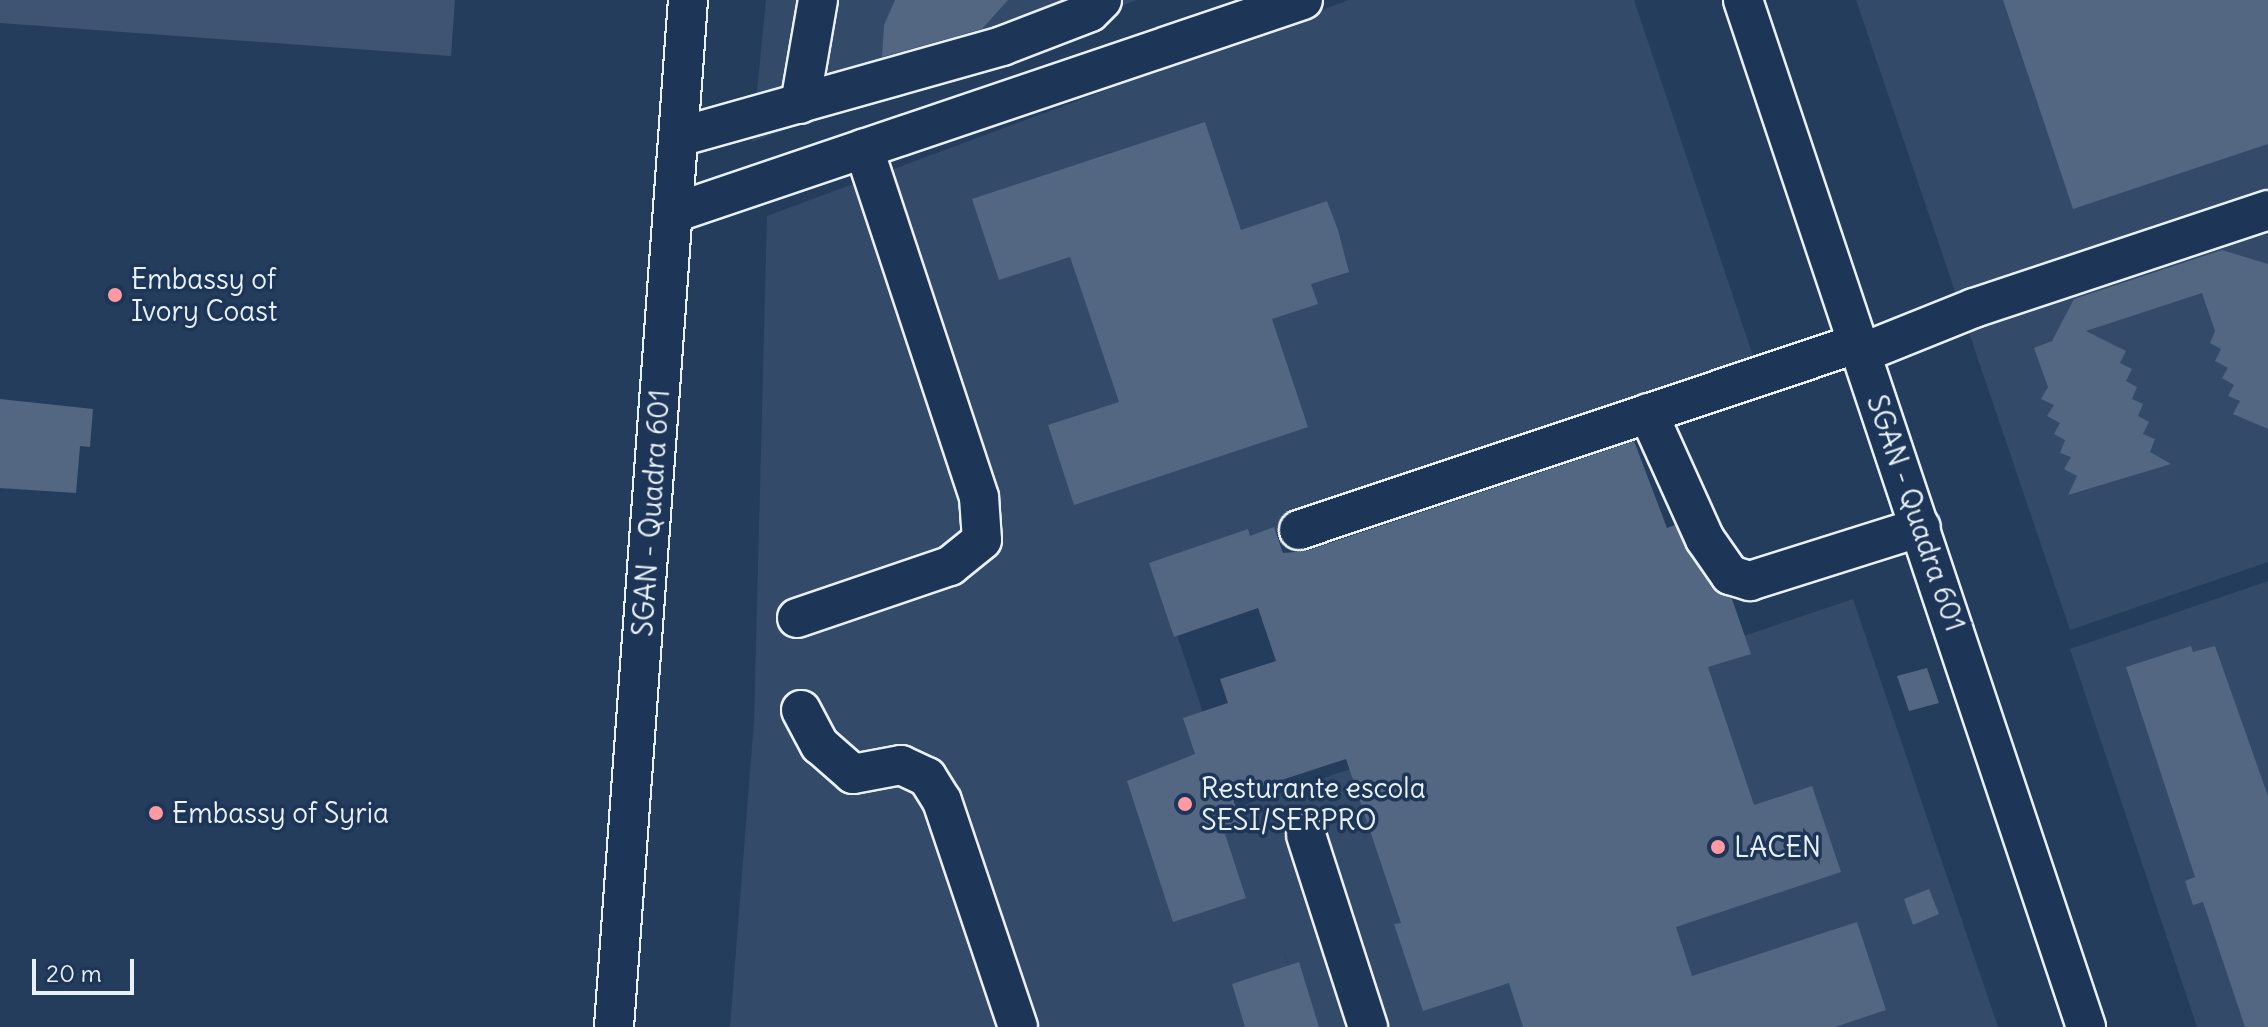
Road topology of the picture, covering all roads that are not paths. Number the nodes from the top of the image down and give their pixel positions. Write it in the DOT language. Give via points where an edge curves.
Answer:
graph roads {
  1 [pos="688,0"];
  2 [pos="818,0"];
  3 [pos="1102,0"];
  4 [pos="1303,0"];
  5 [pos="1743,0"];
  6 [pos="800,104"];
  7 [pos="679,137"];
  8 [pos="864,149"];
  9 [pos="2268,210"];
  10 [pos="674,213"];
  11 [pos="1860,348"];
  12 [pos="1648,413"];
  13 [pos="1921,527"];
  14 [pos="1299,530"];
  15 [pos="797,618"];
  16 [pos="801,710"];
  17 [pos="1306,835"];
  18 [pos="614,1027"];
  19 [pos="1018,1027"];
  20 [pos="1368,1027"];
  21 [pos="2086,1027"];
  1 -- 7 [label="street, SGAN - Quadra 601"];
  2 -- 6 [label="street"];
  3 -- 6 [label="street" via="1090,12 1002,46"];
  4 -- 8 [label="street"];
  5 -- 11 [label="street, SGAN - Quadra 601"];
  6 -- 7 [label="street"];
  7 -- 10 [label="street, SGAN - Quadra 601"];
  8 -- 10 [label="street"];
  8 -- 15 [label="street" via="979,497 982,540 950,566"];
  9 -- 11 [label="street"];
  10 -- 18 [label="street, SGAN - Quadra 601"];
  11 -- 12 [label="street"];
  11 -- 13 [label="street, SGAN - Quadra 601"];
  12 -- 13 [label="street" via="1705,539 1730,575 1750,581"];
  12 -- 14 [label="street"];
  13 -- 21 [label="street, SGAN - Quadra 601"];
  16 -- 19 [label="street" via="820,745 853,774 901,765 927,777 942,801"];
  17 -- 20 [label="street"];
}
